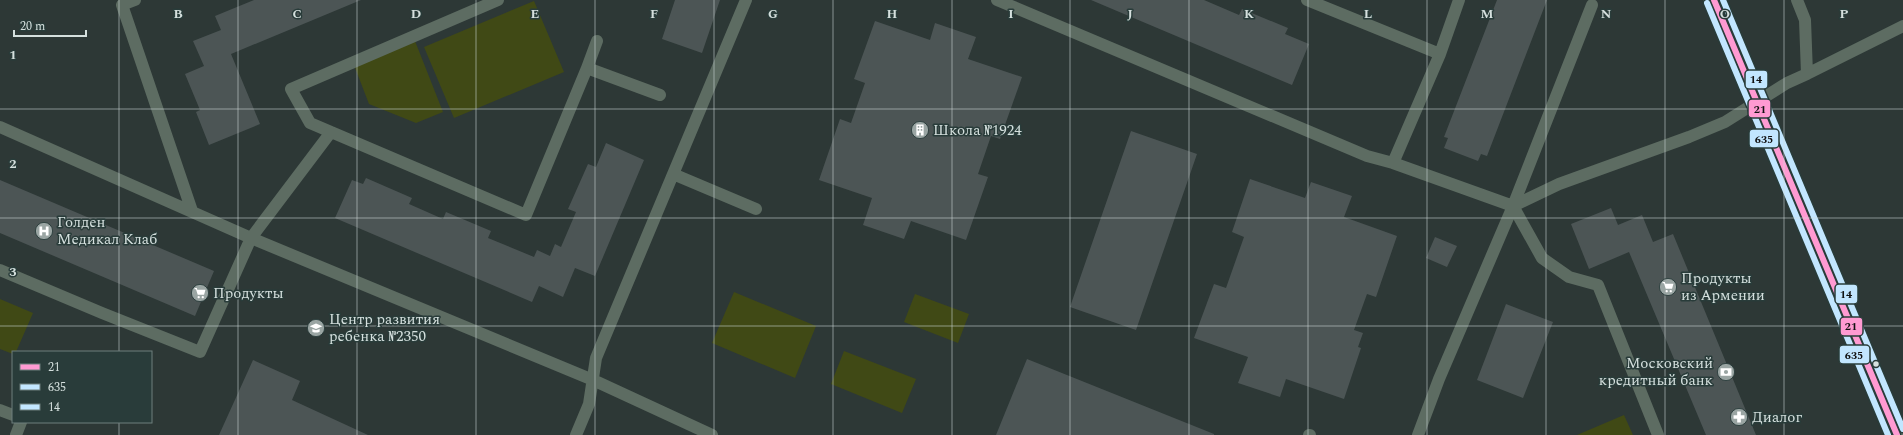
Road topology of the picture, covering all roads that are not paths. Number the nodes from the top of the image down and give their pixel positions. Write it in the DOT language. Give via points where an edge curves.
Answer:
graph roads {
  1 [pos="134,0"];
  2 [pos="498,0"];
  3 [pos="746,0"];
  4 [pos="997,0"];
  5 [pos="1307,0"];
  6 [pos="1460,0"];
  7 [pos="1714,0"];
  8 [pos="1797,0"];
  9 [pos="1592,5"];
  10 [pos="1903,26"];
  11 [pos="597,41"];
  12 [pos="1440,54"];
  13 [pos="587,68"];
  14 [pos="1806,74"];
  15 [pos="660,95"];
  16 [pos="1757,102"];
  17 [pos="0,127"];
  18 [pos="331,132"];
  19 [pos="1393,163"];
  20 [pos="672,174"];
  21 [pos="1513,206"];
  22 [pos="756,208"];
  23 [pos="192,211"];
  24 [pos="251,238"];
  25 [pos="0,270"];
  26 [pos="593,380"];
  27 [pos="0,410"];
  28 [pos="12,415"];
  29 [pos="21,423"];
  30 [pos="16,435"];
  31 [pos="576,435"];
  32 [pos="712,435"];
  33 [pos="1418,435"];
  34 [pos="1658,435"];
  35 [pos="1897,435"];
  1 -- 23 [label="lane" via="122,5"];
  2 -- 18 [label="lane" via="291,89 310,124"];
  3 -- 20 [label="lane"];
  4 -- 19 [label="lane" via="1360,153"];
  5 -- 12 [label="lane"];
  6 -- 12 [label="lane"];
  7 -- 16 [label="street"];
  8 -- 14 [label="lane" via="1805,20"];
  9 -- 21 [label="lane"];
  10 -- 14 [label="lane"];
  11 -- 13 [label="lane"];
  12 -- 19 [label="lane"];
  13 -- 15 [label="lane"];
  13 -- 18 [label="lane" via="526,215"];
  14 -- 16 [label="lane"];
  16 -- 21 [label="lane" via="1725,122 1559,184"];
  16 -- 35 [label="street"];
  17 -- 23 [label="lane"];
  18 -- 24 [label="lane"];
  19 -- 21 [label="lane"];
  20 -- 22 [label="lane"];
  20 -- 26 [label="lane" via="596,358"];
  21 -- 33 [label="lane" via="1439,379"];
  21 -- 34 [label="lane" via="1542,258 1569,277 1598,285"];
  23 -- 24 [label="lane"];
  24 -- 25 [label="lane" via="200,352"];
  24 -- 26 [label="lane"];
  26 -- 31 [label="lane" via="589,404"];
  26 -- 32 [label="lane"];
  27 -- 28 [label="lane"];
  29 -- 30 [label="lane"];
}
